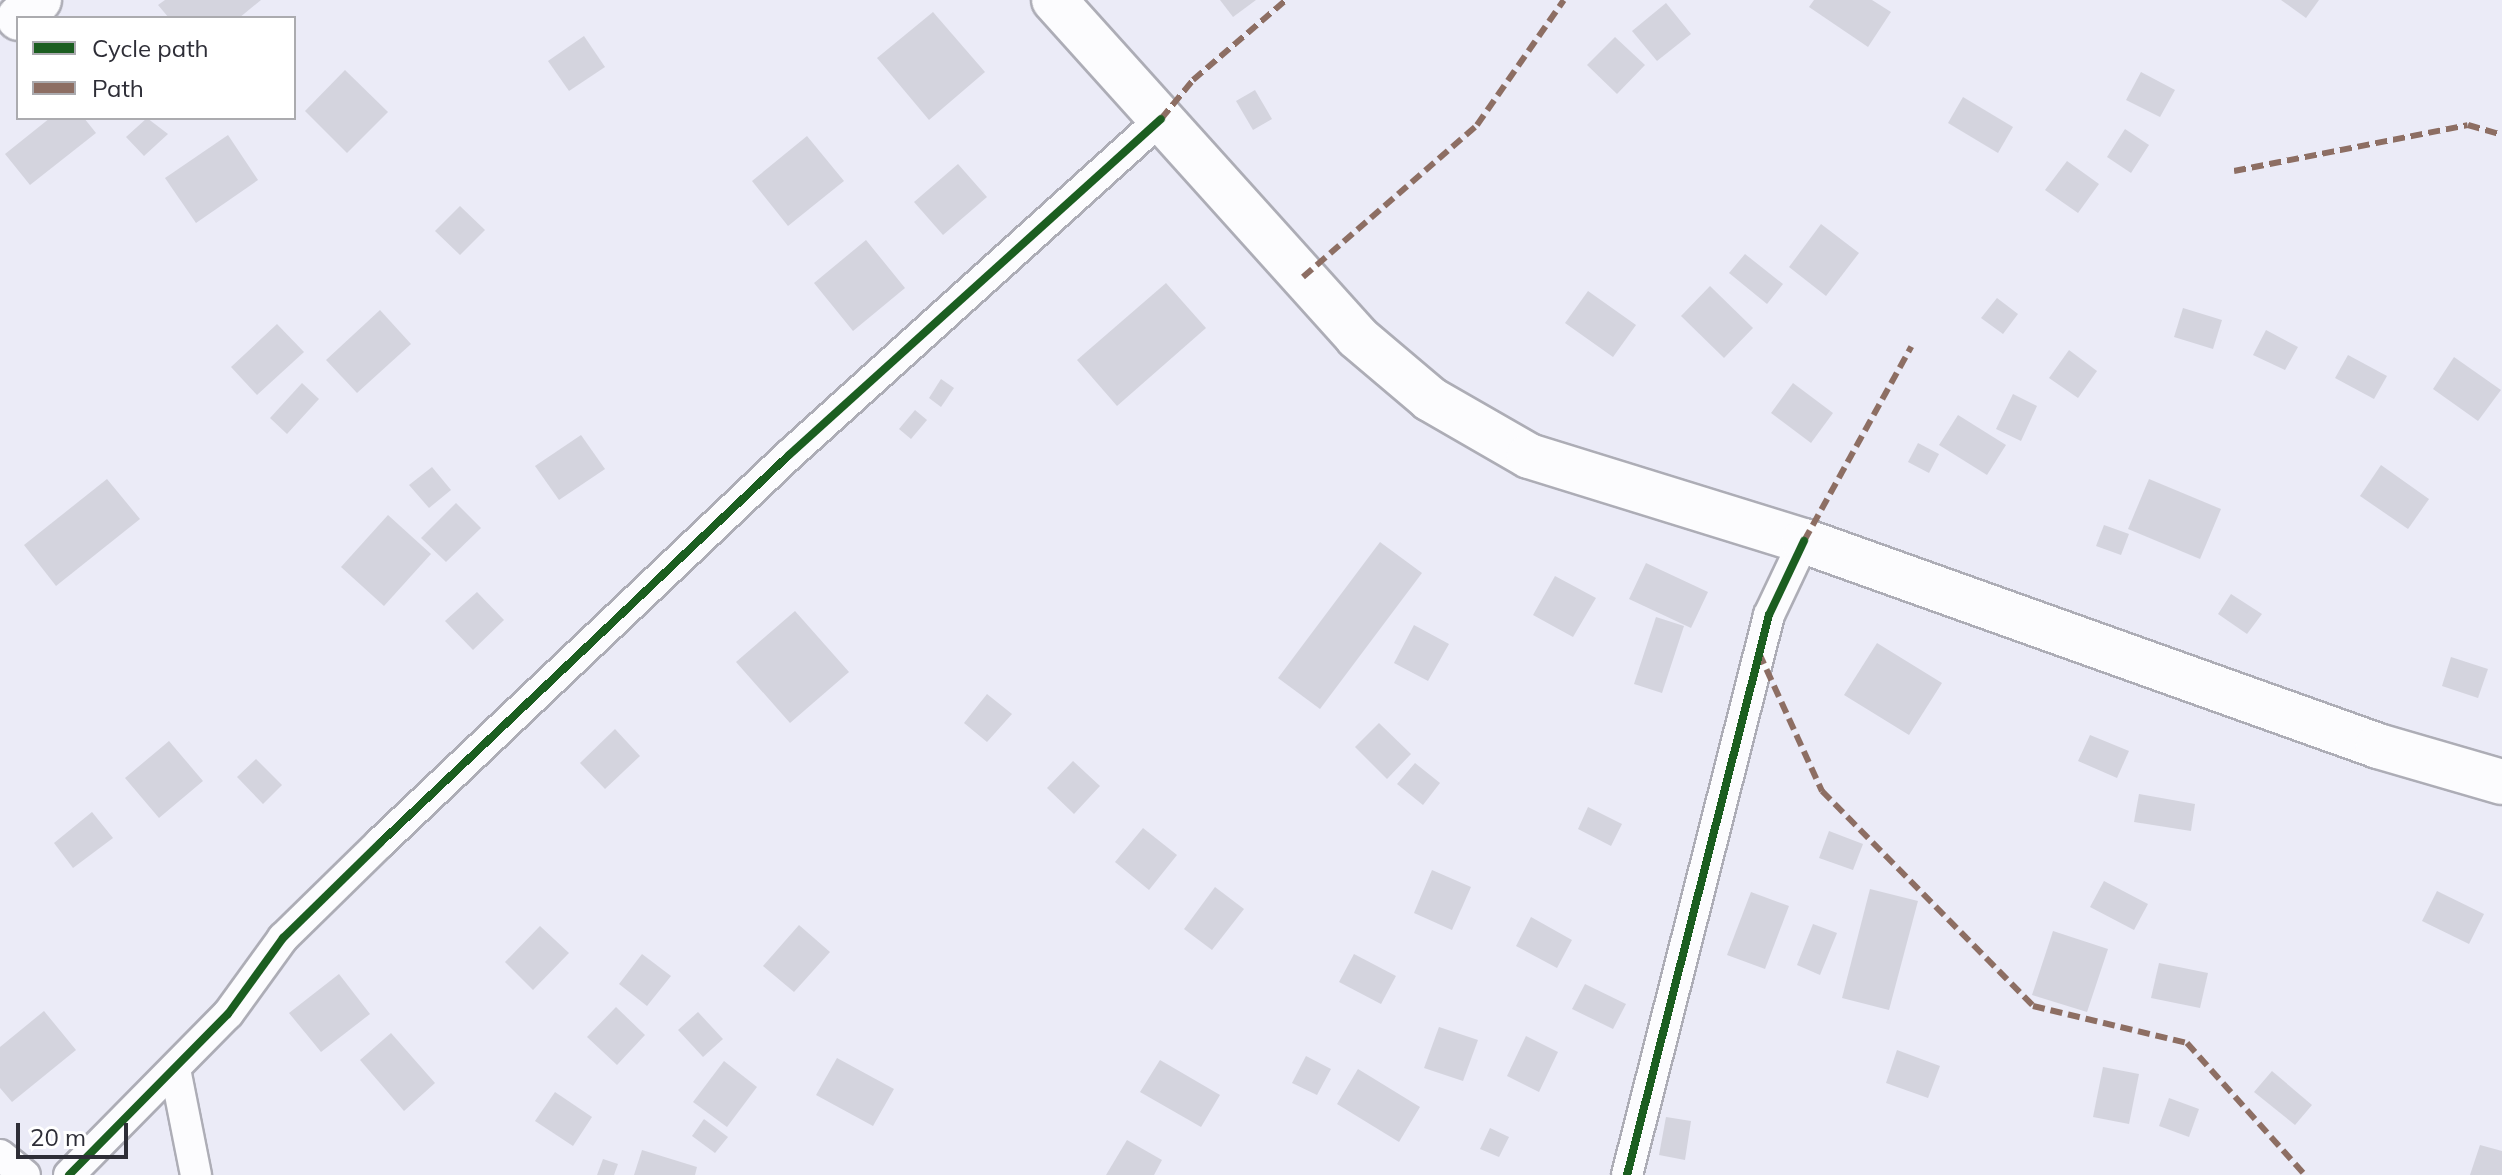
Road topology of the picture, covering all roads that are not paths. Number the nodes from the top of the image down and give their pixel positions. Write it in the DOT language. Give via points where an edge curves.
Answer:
graph roads {
  1 [pos="39,0"];
  2 [pos="1054,0"];
  3 [pos="20,16"];
  4 [pos="16,20"];
  5 [pos="0,35"];
  6 [pos="1161,119"];
  7 [pos="1804,541"];
  8 [pos="2502,782"];
  9 [pos="175,1069"];
  10 [pos="0,1155"];
  11 [pos="25,1175"];
  12 [pos="69,1175"];
  13 [pos="196,1175"];
  14 [pos="1627,1175"];
  1 -- 3 [label="main road"];
  2 -- 6 [label="main road"];
  4 -- 5 [label="main road"];
  6 -- 7 [label="main road" via="1357,337 1430,399 1529,456"];
  6 -- 9 [label="street" via="789,455 380,843 283,938 228,1014"];
  7 -- 8 [label="main road" via="2378,746"];
  7 -- 14 [label="street" via="1769,615"];
  9 -- 12 [label="street"];
  9 -- 13 [label="street"];
  10 -- 11 [label="street"];
}
